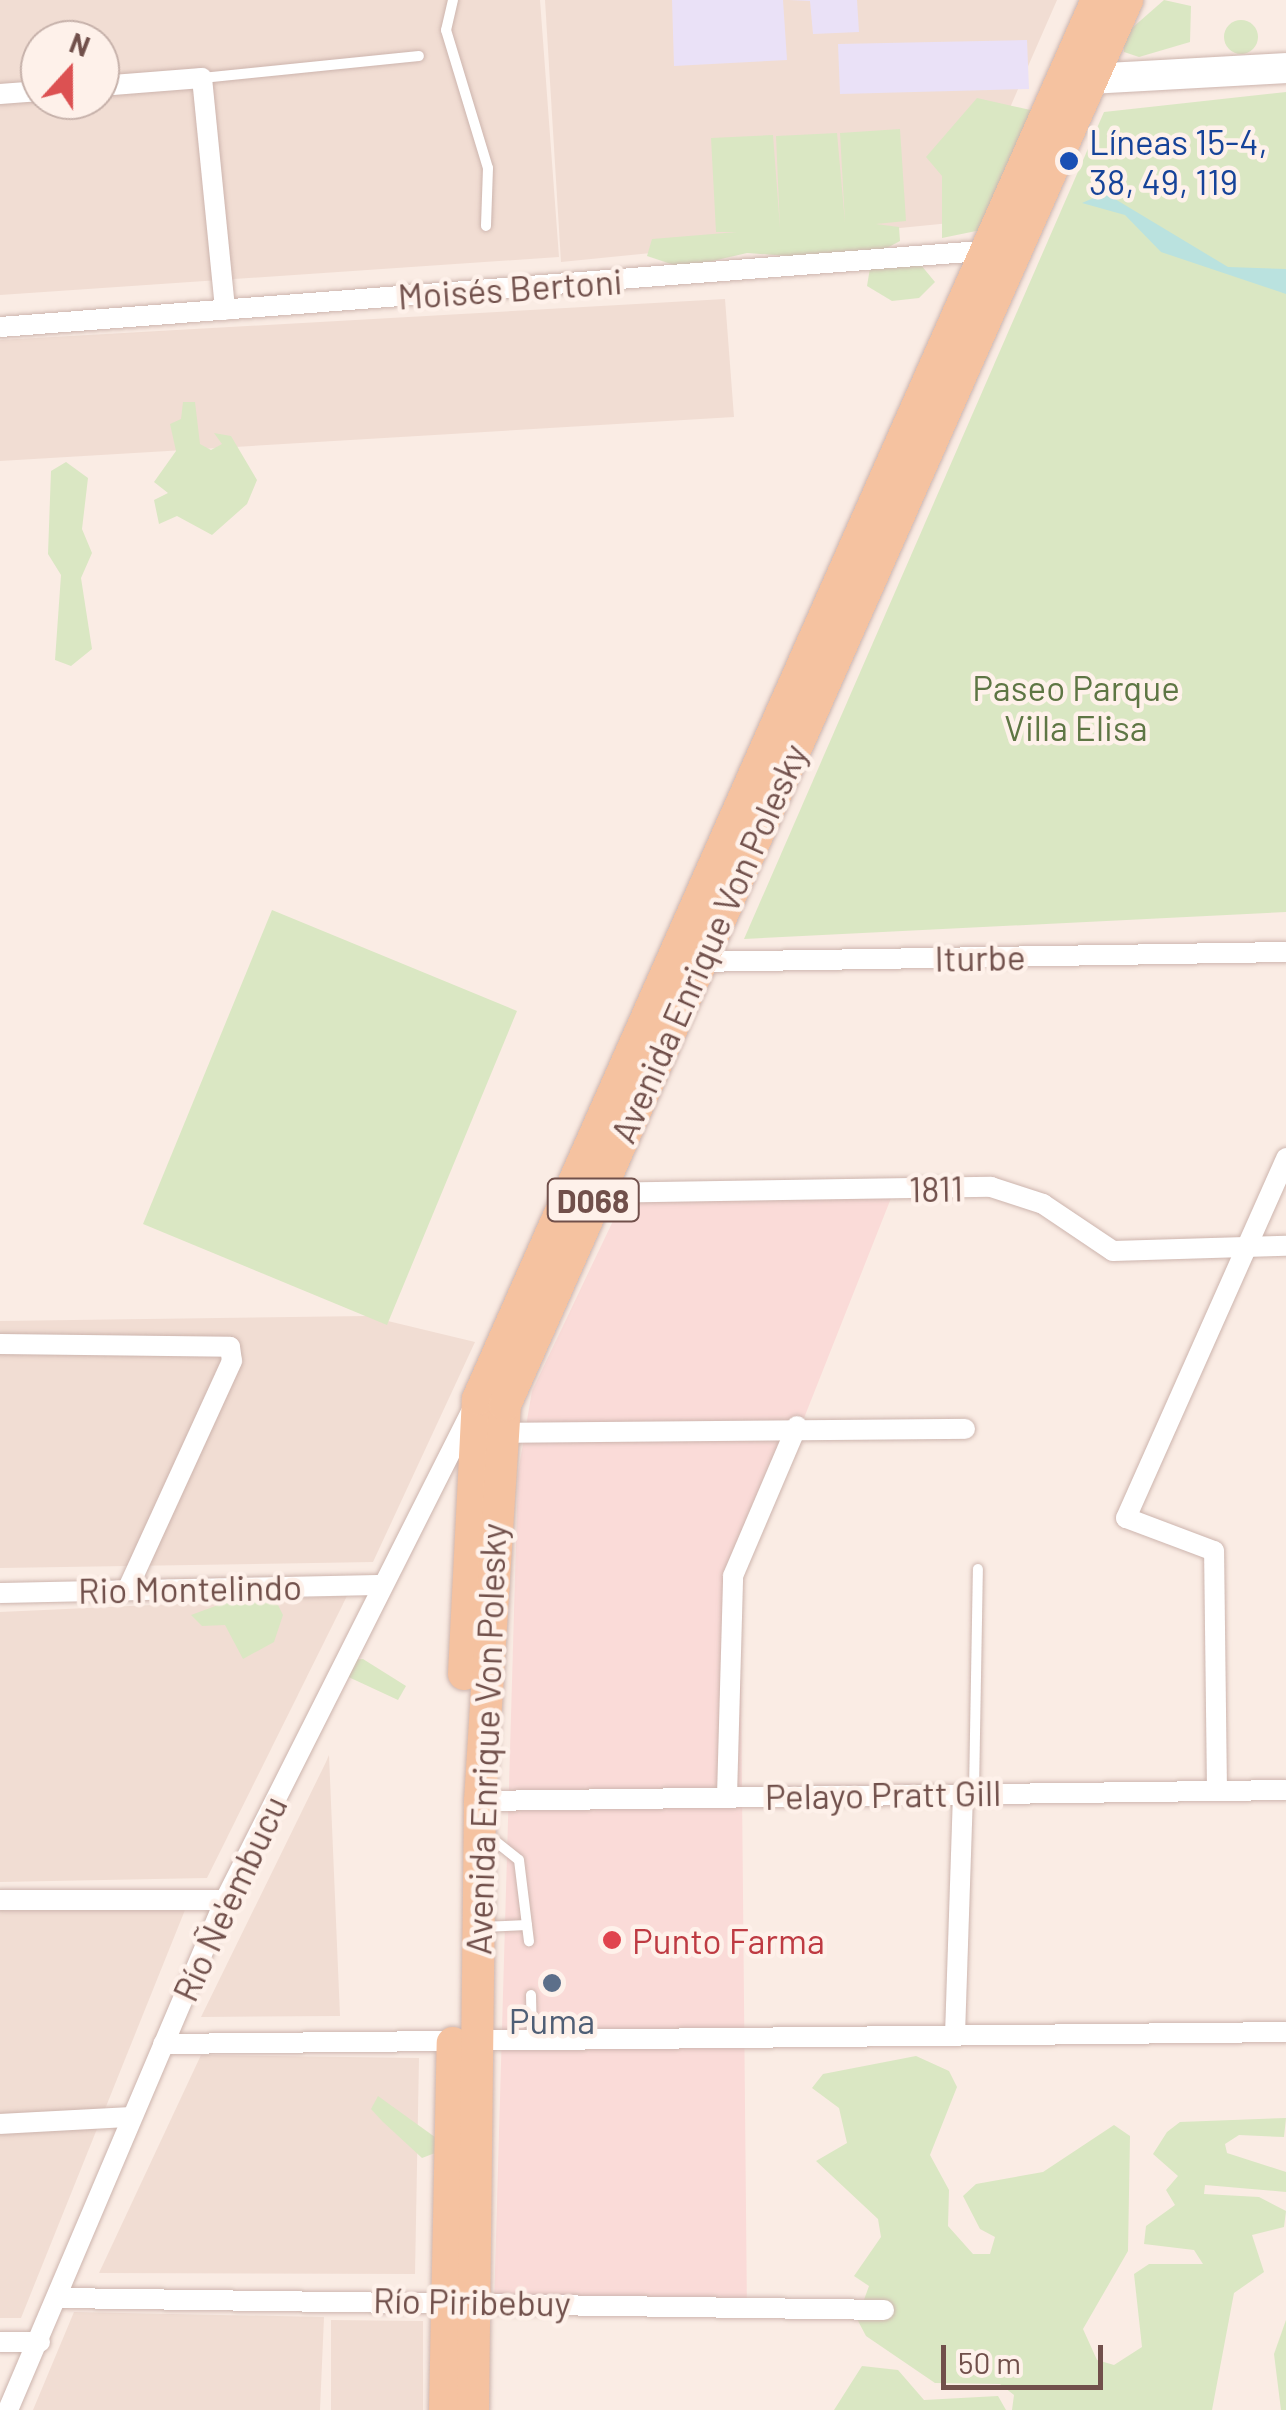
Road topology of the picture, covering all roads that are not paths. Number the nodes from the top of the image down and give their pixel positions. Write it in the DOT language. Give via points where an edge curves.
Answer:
graph roads {
  1 [pos="453,0"];
  2 [pos="1098,0"];
  3 [pos="1127,0"];
  4 [pos="420,56"];
  5 [pos="1286,68"];
  6 [pos="202,78"];
  7 [pos="1080,79"];
  8 [pos="120,84"];
  9 [pos="486,226"];
  10 [pos="1004,250"];
  11 [pos="225,310"];
  12 [pos="0,327"];
  13 [pos="1286,952"];
  14 [pos="687,962"];
  15 [pos="1286,1158"];
  16 [pos="581,1193"];
  17 [pos="1286,1246"];
  18 [pos="1244,1247"];
  19 [pos="0,1344"];
  20 [pos="478,1399"];
  21 [pos="797,1426"];
  22 [pos="966,1430"];
  23 [pos="486,1433"];
  24 [pos="978,1570"];
  25 [pos="379,1585"];
  26 [pos="128,1588"];
  27 [pos="1,1595"];
  28 [pos="1286,1790"];
  29 [pos="968,1792"];
  30 [pos="1217,1792"];
  31 [pos="727,1796"];
  32 [pos="480,1815"];
  33 [pos="0,1900"];
  34 [pos="225,1900"];
  35 [pos="527,1924"];
  36 [pos="478,1927"];
  37 [pos="529,1941"];
  38 [pos="530,1995"];
  39 [pos="1286,2032"];
  40 [pos="955,2035"];
  41 [pos="464,2043"];
  42 [pos="163,2044"];
  43 [pos="532,2044"];
  44 [pos="131,2117"];
  45 [pos="0,2124"];
  46 [pos="60,2298"];
  47 [pos="460,2300"];
  48 [pos="884,2310"];
  49 [pos="0,2342"];
  50 [pos="40,2342"];
  51 [pos="8,2410"];
  52 [pos="444,2410"];
  53 [pos="473,2410"];
  1 -- 9 [label="lane" via="446,30 488,168"];
  2 -- 7 [label="main road, Avenida Enrique Von Polesky / D068"];
  3 -- 7 [label="main road, Avenida Enrique Von Polesky / D068"];
  4 -- 6 [label="lane"];
  5 -- 7 [label="main road"];
  6 -- 8 [label="street"];
  6 -- 11 [label="street"];
  7 -- 10 [label="main road, Avenida Enrique Von Polesky / D068"];
  10 -- 11 [label="street, Moisés Bertoni"];
  10 -- 14 [label="main road, Avenida Enrique Von Polesky / D068" via="744,800"];
  11 -- 12 [label="street, Moisés Bertoni"];
  13 -- 14 [label="street, Iturbe"];
  14 -- 16 [label="main road, Avenida Enrique Von Polesky / D068"];
  15 -- 18 [label="street"];
  16 -- 18 [label="street, 1811" via="991,1187 1043,1204 1113,1251"];
  16 -- 20 [label="main road, Avenida Enrique Von Polesky / D068"];
  16 -- 23 [label="main road, Avenida Enrique Von Polesky / D068"];
  17 -- 18 [label="street, 1811"];
  18 -- 30 [label="street" via="1126,1518 1214,1551"];
  19 -- 26 [label="street" via="230,1346 232,1361"];
  20 -- 23 [label="main road, Avenida Enrique Von Polesky / D068"];
  20 -- 25 [label="street, Río Ñe'embucu"];
  21 -- 22 [label="street"];
  21 -- 23 [label="street"];
  21 -- 31 [label="street" via="734,1576"];
  23 -- 32 [label="main road, Avenida Enrique Von Polesky / D068"];
  23 -- 41 [label="main road, Avenida Enrique Von Polesky / D068"];
  24 -- 29 [label="lane"];
  25 -- 26 [label="street, Rio Montelindo"];
  25 -- 34 [label="street, Río Ñe'embucu"];
  26 -- 27 [label="street, Rio Montelindo"];
  28 -- 30 [label="street, Pelayo Pratt Gill"];
  29 -- 30 [label="street, Pelayo Pratt Gill"];
  29 -- 31 [label="street, Pelayo Pratt Gill"];
  29 -- 40 [label="street"];
  31 -- 32 [label="street, Pelayo Pratt Gill"];
  32 -- 35 [label="lane" via="514,1849"];
  32 -- 36 [label="main road, Avenida Enrique Von Polesky / D068"];
  33 -- 34 [label="street"];
  34 -- 42 [label="street, Río Ñe'embucu"];
  35 -- 36 [label="lane"];
  35 -- 37 [label="lane"];
  36 -- 41 [label="main road, Avenida Enrique Von Polesky / D068"];
  38 -- 43 [label="lane"];
  39 -- 40 [label="street"];
  40 -- 43 [label="street"];
  41 -- 42 [label="street"];
  41 -- 43 [label="street"];
  41 -- 47 [label="main road, Avenida Enrique Von Polesky / D068"];
  42 -- 44 [label="street, Río Ñe'embucu"];
  44 -- 45 [label="street"];
  44 -- 46 [label="street, Río Ñe'embucu"];
  46 -- 47 [label="street, Río Piribebuy"];
  46 -- 50 [label="street, Río Ñe'embucu"];
  47 -- 48 [label="street, Río Piribebuy"];
  47 -- 52 [label="main road, Avenida Enrique Von Polesky / D068"];
  47 -- 53 [label="main road, Avenida Enrique Von Polesky / D068"];
  49 -- 50 [label="street"];
  50 -- 51 [label="street, Río Ñe'embucu"];
}
